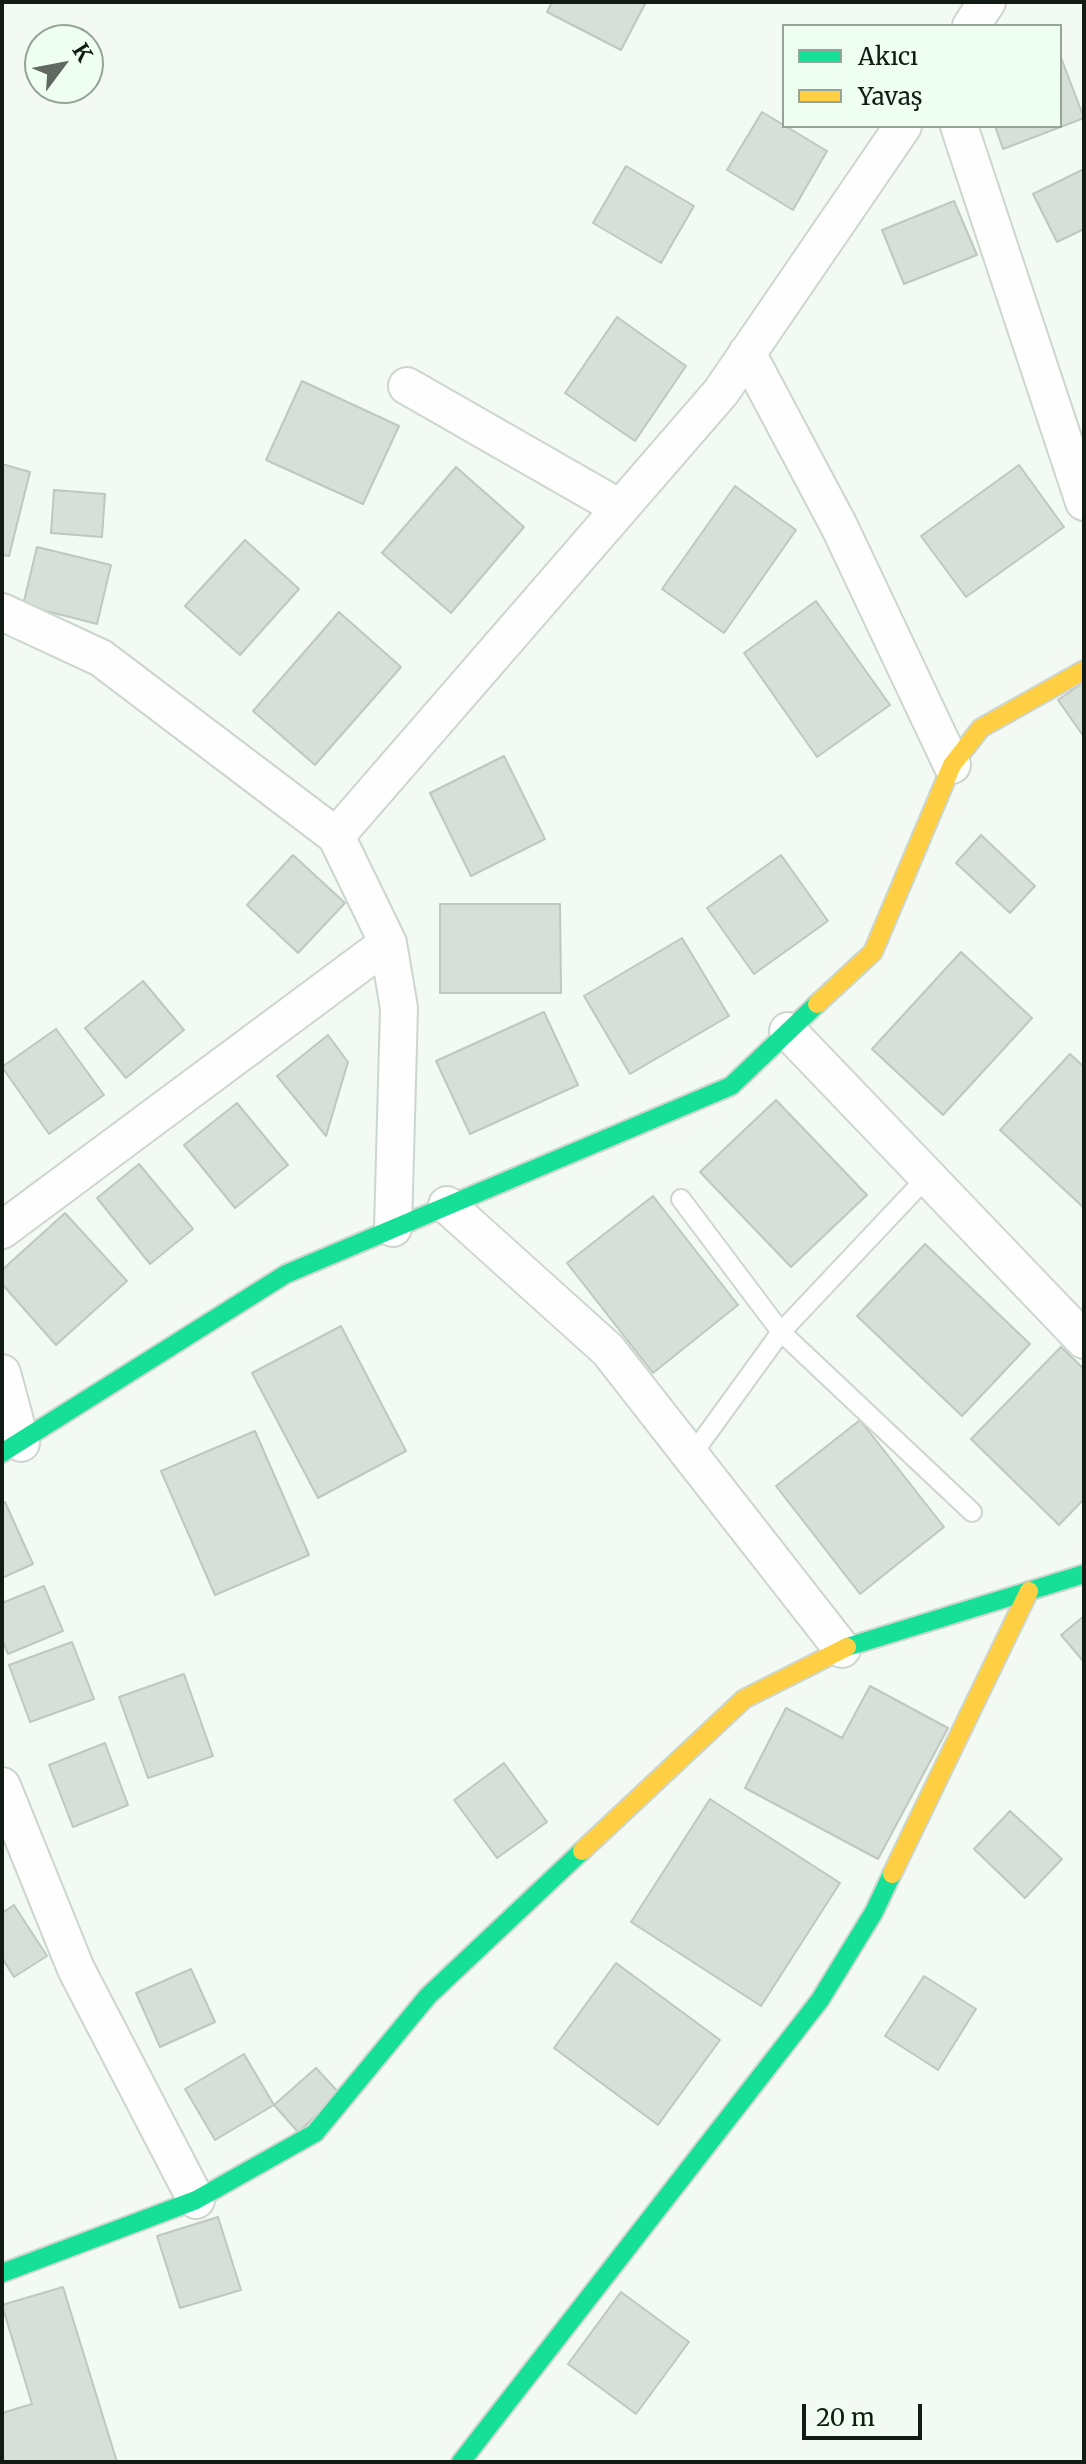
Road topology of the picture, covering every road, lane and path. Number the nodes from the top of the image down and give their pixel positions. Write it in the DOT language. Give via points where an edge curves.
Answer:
graph roads {
  1 [pos="987,2"];
  2 [pos="972,24"];
  3 [pos="902,128"];
  4 [pos="960,128"];
  5 [pos="747,353"];
  6 [pos="407,386"];
  7 [pos="1084,502"];
  8 [pos="620,508"];
  9 [pos="2,612"];
  10 [pos="1084,670"];
  11 [pos="952,765"];
  12 [pos="336,836"];
  13 [pos="388,943"];
  14 [pos="788,1031"];
  15 [pos="928,1176"];
  16 [pos="681,1199"];
  17 [pos="447,1205"];
  18 [pos="393,1228"];
  19 [pos="2,1230"];
  20 [pos="781,1332"];
  21 [pos="1084,1340"];
  22 [pos="2,1373"];
  23 [pos="12,1448"];
  24 [pos="691,1456"];
  25 [pos="972,1512"];
  26 [pos="1084,1574"];
  27 [pos="1029,1591"];
  28 [pos="842,1649"];
  29 [pos="2,1786"];
  30 [pos="196,2200"];
  31 [pos="2,2273"];
  32 [pos="461,2462"];
  1 -- 2 [label="street"];
  3 -- 5 [label="street"];
  4 -- 7 [label="street"];
  5 -- 8 [label="street" via="721,392"];
  5 -- 11 [label="street" via="839,526"];
  6 -- 8 [label="street"];
  8 -- 12 [label="street"];
  9 -- 12 [label="street" via="101,658"];
  10 -- 11 [label="street" via="981,728"];
  11 -- 14 [label="street" via="873,952"];
  12 -- 13 [label="street"];
  13 -- 18 [label="street" via="399,1008"];
  13 -- 19 [label="street"];
  14 -- 15 [label="street"];
  14 -- 17 [label="street" via="731,1086"];
  15 -- 20 [label="lane"];
  15 -- 21 [label="street"];
  16 -- 20 [label="lane"];
  17 -- 18 [label="street"];
  17 -- 24 [label="street" via="608,1350"];
  18 -- 23 [label="street" via="286,1274"];
  20 -- 24 [label="lane"];
  20 -- 25 [label="lane"];
  22 -- 23 [label="street"];
  24 -- 28 [label="street"];
  26 -- 27 [label="street"];
  27 -- 28 [label="street"];
  27 -- 32 [label="street" via="874,1912 820,2000"];
  28 -- 30 [label="street" via="744,1699 428,1996 315,2133"];
  29 -- 30 [label="street" via="76,1969"];
  30 -- 31 [label="street"];
}
